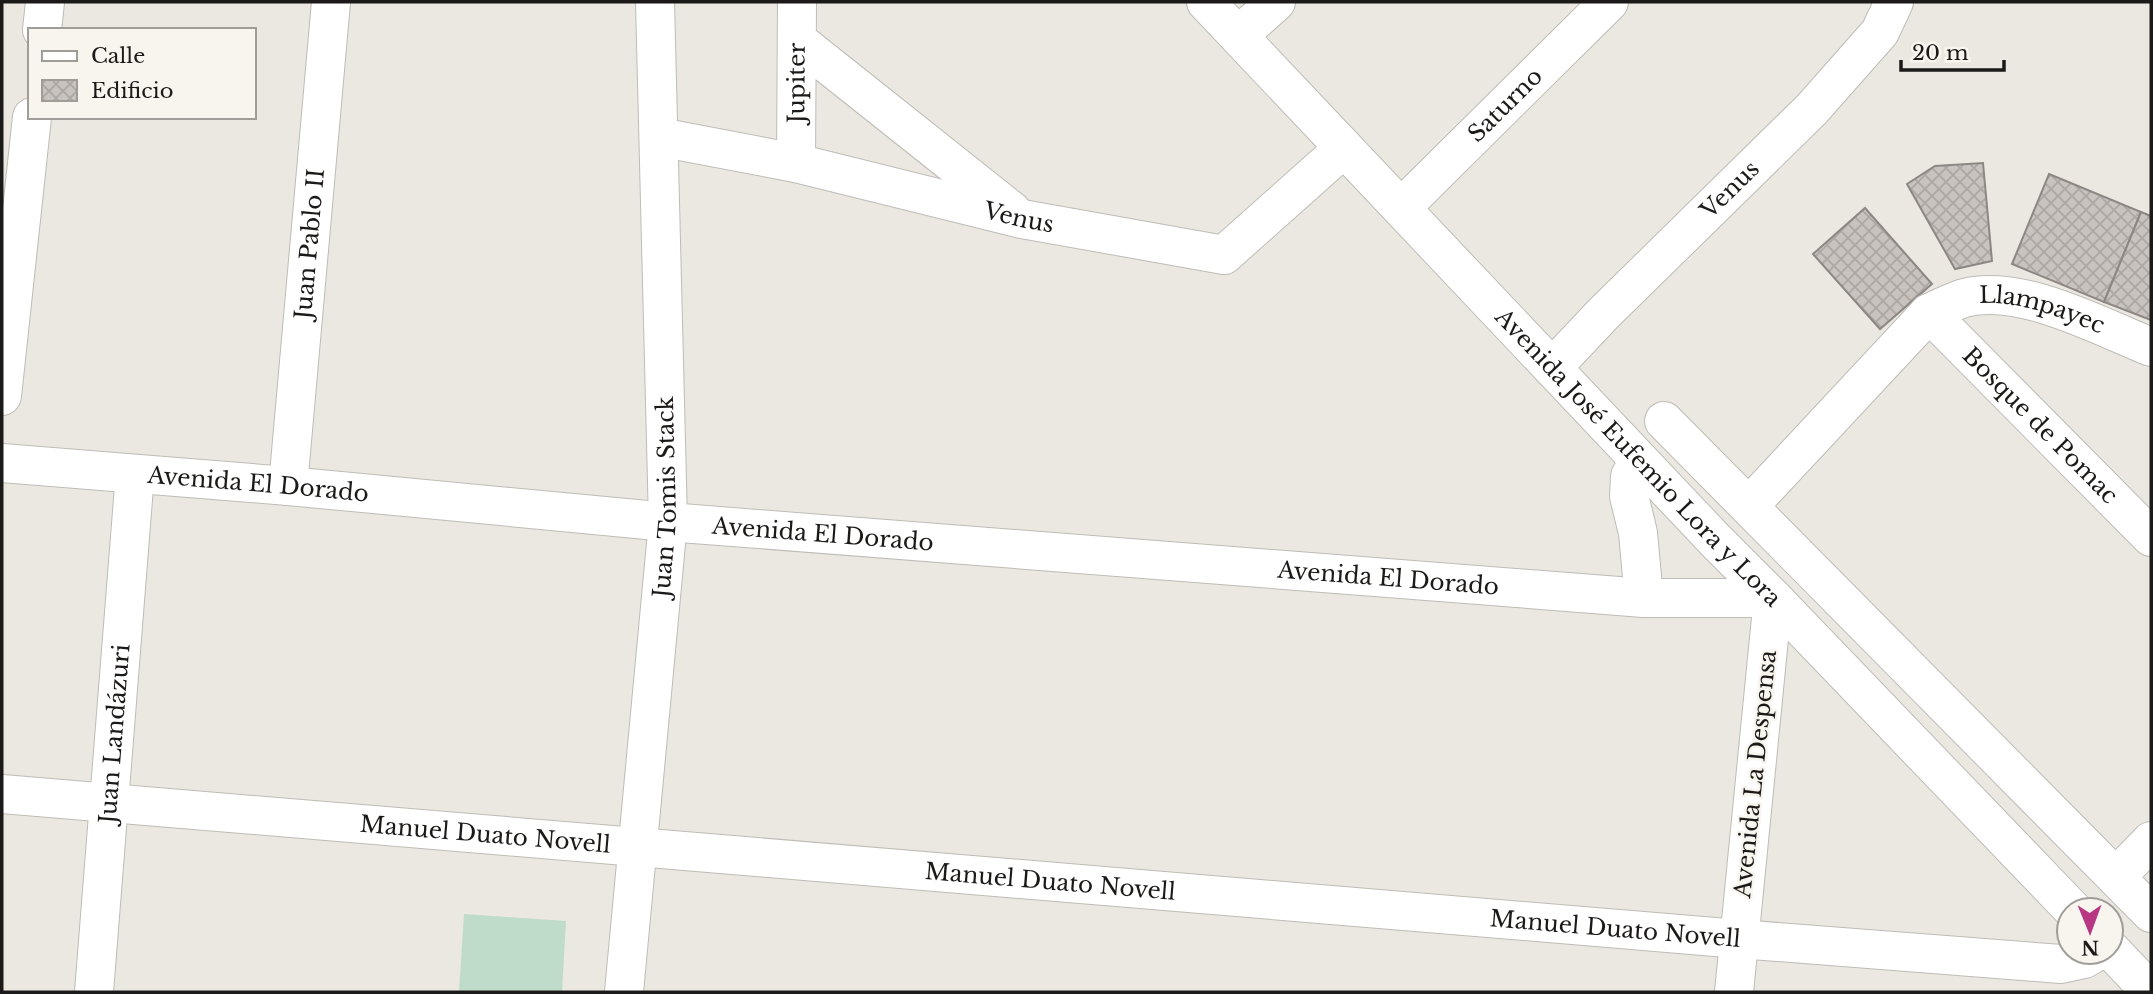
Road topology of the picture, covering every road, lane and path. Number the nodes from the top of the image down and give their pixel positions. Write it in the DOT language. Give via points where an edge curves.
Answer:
graph roads {
  1 [pos="45,2"];
  2 [pos="331,2"];
  3 [pos="655,2"];
  4 [pos="797,2"];
  5 [pos="1206,2"];
  6 [pos="1276,2"];
  7 [pos="1609,2"];
  8 [pos="1894,2"];
  9 [pos="42,28"];
  10 [pos="1240,35"];
  11 [pos="797,40"];
  12 [pos="32,119"];
  13 [pos="659,137"];
  14 [pos="1344,148"];
  15 [pos="796,163"];
  16 [pos="1402,207"];
  17 [pos="1021,219"];
  18 [pos="1929,313"];
  19 [pos="2151,347"];
  20 [pos="1552,368"];
  21 [pos="2,396"];
  22 [pos="1664,421"];
  23 [pos="1639,461"];
  24 [pos="2,463"];
  25 [pos="135,474"];
  26 [pos="288,486"];
  27 [pos="1749,506"];
  28 [pos="668,522"];
  29 [pos="2151,537"];
  30 [pos="1644,598"];
  31 [pos="1773,598"];
  32 [pos="2,794"];
  33 [pos="109,803"];
  34 [pos="2151,841"];
  35 [pos="637,846"];
  36 [pos="2116,877"];
  37 [pos="2060,896"];
  38 [pos="2151,913"];
  39 [pos="1739,939"];
  40 [pos="2055,964"];
  41 [pos="2125,965"];
  42 [pos="94,992"];
  43 [pos="624,992"];
  44 [pos="1734,992"];
  45 [pos="2151,992"];
  1 -- 9 [label="street"];
  2 -- 26 [label="street, Juan Pablo II"];
  3 -- 13 [label="street, Juan Tomis Stack"];
  4 -- 11 [label="street, Jupiter"];
  5 -- 10 [label="street, Avenida José Eufemio Lora y Lora"];
  6 -- 10 [label="street"];
  7 -- 16 [label="street, Saturno"];
  8 -- 20 [label="street, Venus" via="1880,32 1812,109"];
  10 -- 14 [label="street, Avenida José Eufemio Lora y Lora"];
  11 -- 15 [label="street, Jupiter"];
  11 -- 17 [label="street"];
  12 -- 21 [label="street"];
  13 -- 15 [label="street, Venus"];
  13 -- 28 [label="street, Juan Tomis Stack"];
  14 -- 16 [label="street, Avenida José Eufemio Lora y Lora"];
  14 -- 17 [label="street, Venus" via="1224,256"];
  15 -- 17 [label="street, Venus"];
  16 -- 20 [label="street, Avenida José Eufemio Lora y Lora"];
  18 -- 19 [label="street, Llampayec" via="1966,298 2003,295 2043,303"];
  18 -- 27 [label="street"];
  18 -- 29 [label="street, Bosque de Pomac"];
  20 -- 23 [label="street, Avenida José Eufemio Lora y Lora"];
  22 -- 27 [label="street"];
  23 -- 30 [label="street" via="1630,476 1629,496 1638,533"];
  23 -- 31 [label="street, Avenida José Eufemio Lora y Lora"];
  24 -- 25 [label="street, Avenida El Dorado"];
  25 -- 26 [label="street, Avenida El Dorado"];
  25 -- 33 [label="street, Juan Landázuri"];
  26 -- 28 [label="street, Avenida El Dorado"];
  27 -- 36 [label="street"];
  28 -- 30 [label="street, Avenida El Dorado"];
  28 -- 35 [label="street, Juan Tomis Stack"];
  30 -- 31 [label="street, Avenida El Dorado"];
  31 -- 37 [label="street, Avenida José Eufemio Lora y Lora"];
  31 -- 39 [label="street, Avenida La Despensa"];
  32 -- 33 [label="street, Manuel Duato Novell"];
  33 -- 35 [label="street, Manuel Duato Novell"];
  33 -- 42 [label="street, Juan Landázuri"];
  34 -- 36 [label="street"];
  35 -- 39 [label="street, Manuel Duato Novell"];
  35 -- 43 [label="street, Juan Tomis Stack"];
  36 -- 38 [label="street"];
  39 -- 40 [label="street, Manuel Duato Novell"];
  39 -- 44 [label="street, Avenida La Despensa"];
  41 -- 45 [label="street"];
}
